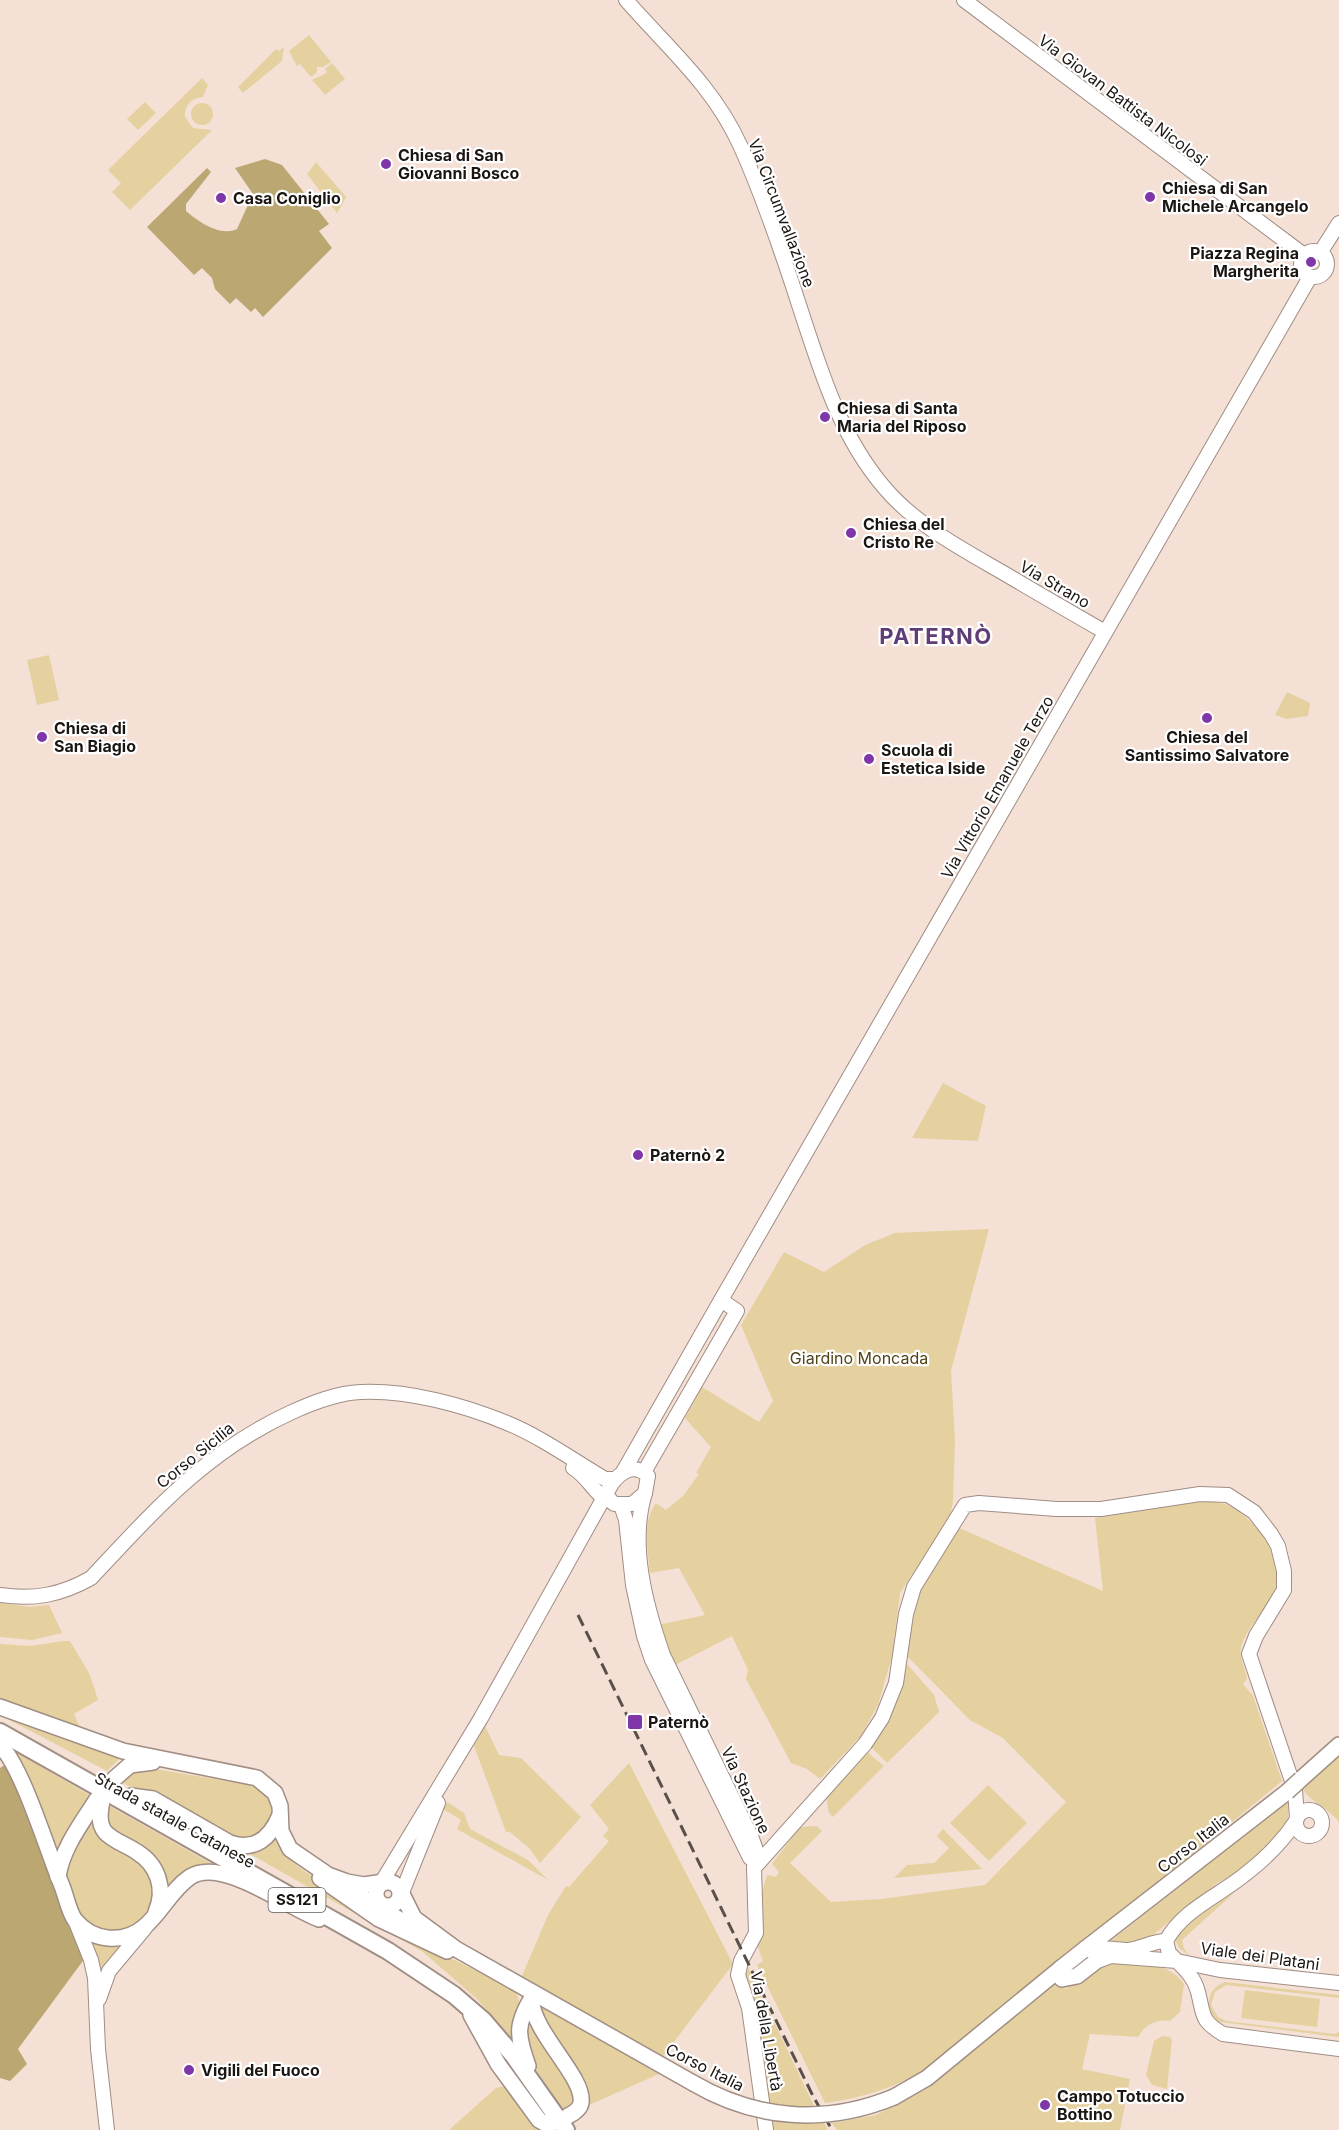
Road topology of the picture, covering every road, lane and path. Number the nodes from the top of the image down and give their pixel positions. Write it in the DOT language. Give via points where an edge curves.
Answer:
graph roads {
  1 [pos="626,0"];
  2 [pos="964,0"];
  3 [pos="1339,223"];
  4 [pos="1320,253"];
  5 [pos="1304,255"];
  6 [pos="1310,277"];
  7 [pos="989,565"];
  8 [pos="1105,632"];
  9 [pos="721,1300"];
  10 [pos="540,1440"];
  11 [pos="644,1472"];
  12 [pos="619,1475"];
  13 [pos="645,1493"];
  14 [pos="611,1501"];
  15 [pos="0,1594"];
  16 [pos="0,1707"];
  17 [pos="0,1721"];
  18 [pos="0,1732"];
  19 [pos="466,1744"];
  20 [pos="0,1745"];
  21 [pos="1339,1745"];
  22 [pos="139,1755"];
  23 [pos="165,1761"];
  24 [pos="1294,1787"];
  25 [pos="131,1796"];
  26 [pos="281,1812"];
  27 [pos="1316,1813"];
  28 [pos="1297,1820"];
  29 [pos="1308,1836"];
  30 [pos="290,1849"];
  31 [pos="1271,1852"];
  32 [pos="754,1868"];
  33 [pos="328,1875"];
  34 [pos="58,1877"];
  35 [pos="382,1883"];
  36 [pos="400,1896"];
  37 [pos="380,1904"];
  38 [pos="75,1920"];
  39 [pos="151,1920"];
  40 [pos="353,1932"];
  41 [pos="456,1949"];
  42 [pos="1094,1952"];
  43 [pos="1169,1954"];
  44 [pos="1220,1970"];
  45 [pos="499,1973"];
  46 [pos="1339,1983"];
  47 [pos="1198,1992"];
  48 [pos="533,1996"];
  49 [pos="97,2007"];
  50 [pos="1339,2049"];
  51 [pos="528,2066"];
  52 [pos="560,2121"];
  53 [pos="107,2130"];
  54 [pos="766,2130"];
  1 -- 7 [label="street, Via Circumvallazione" via="705,85 740,144 828,393 866,462 898,503"];
  2 -- 5 [label="street, Via Giovan Battista Nicolosi"];
  3 -- 4 [label="street"];
  4 -- 5 [label="street"];
  4 -- 6 [label="street" via="1326,258 1327,268 1320,276"];
  5 -- 6 [label="street" via="1301,268"];
  6 -- 8 [label="street, Via Vittorio Emanuele Terzo"];
  7 -- 8 [label="street, Via Strano"];
  8 -- 9 [label="street, Via Vittorio Emanuele Terzo"];
  9 -- 11 [label="street" via="737,1311"];
  9 -- 12 [label="street, Via Vittorio Emanuele Terzo"];
  10 -- 12 [label="street" via="605,1479"];
  10 -- 14 [label="street"];
  10 -- 15 [label="street, Corso Sicilia" via="505,1422 411,1396 362,1392 338,1395 314,1402 237,1440 180,1484 91,1578 49,1596"];
  11 -- 12 [label="street" via="636,1469"];
  11 -- 13 [label="street" via="649,1481"];
  12 -- 14 [label="street"];
  13 -- 14 [label="street" via="632,1504"];
  13 -- 32 [label="street, Via Stazione" via="638,1521 639,1550 655,1633 751,1836 756,1850"];
  14 -- 19 [label="street"];
  14 -- 32 [label="street, Via Stazione" via="626,1520 639,1616 652,1660"];
  16 -- 22 [label="main road"];
  17 -- 25 [label="main road, Strada statale Catanese / SS121"];
  18 -- 40 [label="main road, Strada statale Catanese / SS121"];
  19 -- 35 [label="street"];
  19 -- 36 [label="street" via="422,1837"];
  20 -- 34 [label="main road" via="20,1777"];
  21 -- 24 [label="main road, Corso Italia"];
  22 -- 23 [label="main road"];
  22 -- 23 [label="main road" via="126,1761 112,1778 130,1765"];
  23 -- 26 [label="main road" via="257,1778 275,1793"];
  24 -- 27 [label="street"];
  24 -- 28 [label="street"];
  24 -- 32 [label="street" via="1249,1654 1285,1582 1278,1546 1254,1512 1240,1501 1216,1493 1101,1509 965,1505 914,1587 896,1683 882,1718 866,1744"];
  24 -- 42 [label="main road, Corso Italia" via="1122,1922"];
  25 -- 26 [label="main road" via="153,1799 230,1843 243,1846 258,1844 268,1837"];
  25 -- 51 [label="main road, Strada statale Catanese / SS121" via="420,1958 484,2013"];
  26 -- 30 [label="main road" via="281,1831"];
  27 -- 28 [label="street" via="1304,1811"];
  27 -- 29 [label="street" via="1322,1822 1320,1829"];
  28 -- 29 [label="street" via="1298,1830"];
  28 -- 31 [label="street"];
  29 -- 31 [label="street"];
  30 -- 33 [label="main road"];
  30 -- 45 [label="main road" via="305,1867 379,1918"];
  31 -- 43 [label="street" via="1178,1924"];
  32 -- 54 [label="street, Via della Libertà" via="756,1933 738,1975 749,2008"];
  33 -- 35 [label="main road" via="357,1885"];
  33 -- 37 [label="street" via="370,1902"];
  34 -- 38 [label="main road"];
  34 -- 39 [label="main road" via="67,1849 99,1800 104,1831 139,1853 155,1870 161,1894"];
  35 -- 36 [label="main road" via="394,1883"];
  35 -- 37 [label="main road" via="376,1893"];
  36 -- 37 [label="main road" via="392,1906"];
  36 -- 41 [label="main road, Corso Italia" via="414,1918"];
  37 -- 41 [label="street" via="393,1916"];
  38 -- 39 [label="main road" via="111,1939 134,1935"];
  38 -- 49 [label="street" via="91,1960"];
  39 -- 40 [label="main road" via="191,1876 206,1871 233,1877 310,1916"];
  39 -- 49 [label="street" via="109,1971"];
  40 -- 52 [label="main road, Strada statale Catanese / SS121" via="388,1951 475,2012 513,2055"];
  41 -- 45 [label="main road, Corso Italia"];
  42 -- 43 [label="street, Viale dei Platani" via="1131,1950 1154,1942"];
  42 -- 48 [label="main road, Corso Italia, bridge" via="1034,1992 927,2078 894,2097 848,2112 816,2116 783,2115 736,2104"];
  43 -- 44 [label="street, Viale dei Platani"];
  43 -- 47 [label="street, Viale dei Platani" via="1189,1973"];
  44 -- 46 [label="street, Viale dei Platani"];
  44 -- 47 [label="street"];
  45 -- 48 [label="main road, Corso Italia"];
  47 -- 50 [label="street, Viale dei Platani" via="1202,2016 1223,2034"];
  48 -- 51 [label="main road" via="519,2027"];
  48 -- 52 [label="main road" via="532,2012 569,2072 581,2101"];
  49 -- 53 [label="street"];
  51 -- 52 [label="main road, Strada statale Catanese / SS121"];
}
